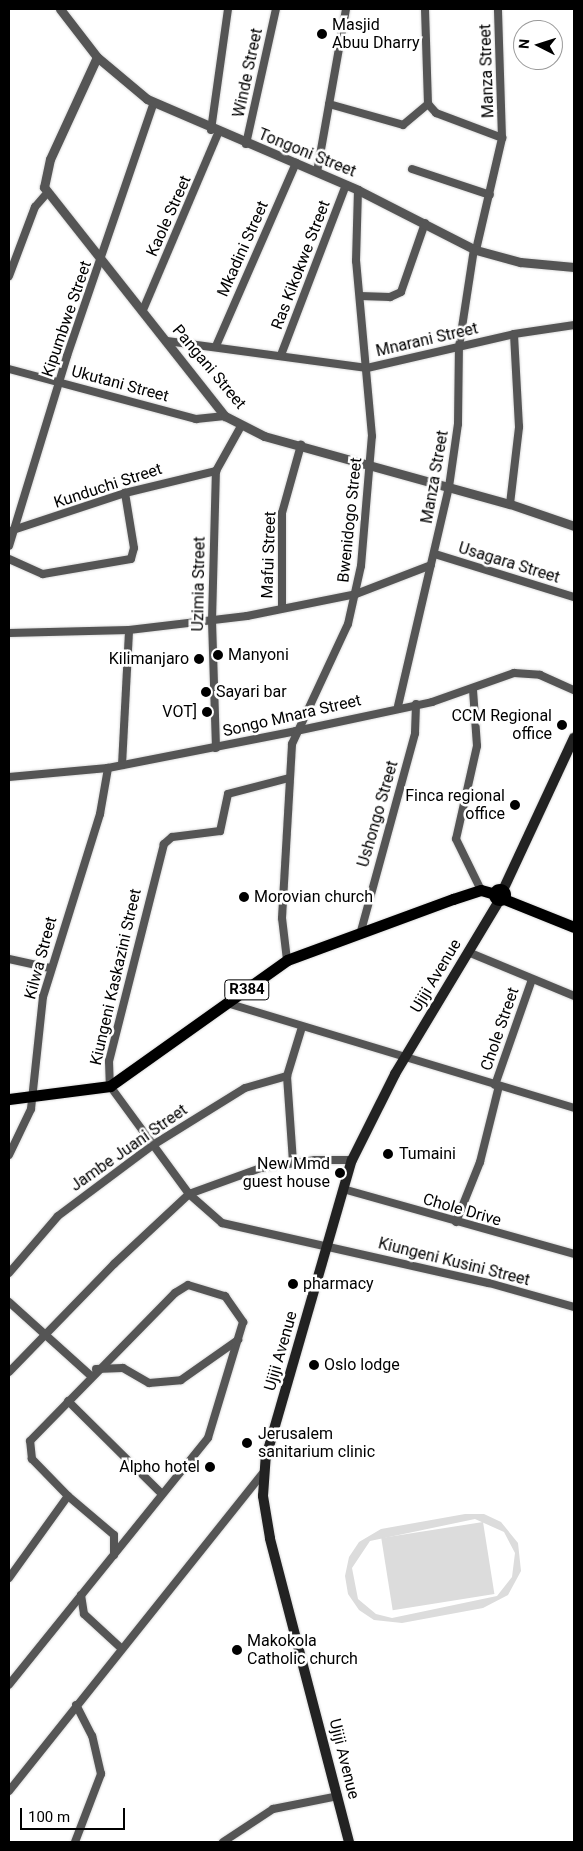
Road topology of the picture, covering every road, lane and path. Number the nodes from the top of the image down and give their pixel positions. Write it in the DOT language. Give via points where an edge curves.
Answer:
graph roads {
  1 [pos="60,9"];
  2 [pos="228,9"];
  3 [pos="276,9"];
  4 [pos="346,9"];
  5 [pos="426,9"];
  6 [pos="498,9"];
  7 [pos="97,56"];
  8 [pos="154,102"];
  9 [pos="329,104"];
  10 [pos="428,104"];
  11 [pos="215,131"];
  12 [pos="502,138"];
  13 [pos="246,144"];
  14 [pos="296,163"];
  15 [pos="412,169"];
  16 [pos="317,172"];
  17 [pos="346,185"];
  18 [pos="358,190"];
  19 [pos="47,193"];
  20 [pos="490,195"];
  21 [pos="425,223"];
  22 [pos="475,249"];
  23 [pos="101,263"];
  24 [pos="574,267"];
  25 [pos="9,276"];
  26 [pos="360,296"];
  27 [pos="143,310"];
  28 [pos="574,325"];
  29 [pos="514,334"];
  30 [pos="167,341"];
  31 [pos="216,346"];
  32 [pos="459,347"];
  33 [pos="281,355"];
  34 [pos="367,368"];
  35 [pos="9,369"];
  36 [pos="60,382"];
  37 [pos="226,416"];
  38 [pos="241,426"];
  39 [pos="301,445"];
  40 [pos="369,464"];
  41 [pos="216,471"];
  42 [pos="449,487"];
  43 [pos="125,493"];
  44 [pos="510,504"];
  45 [pos="574,526"];
  46 [pos="12,530"];
  47 [pos="9,546"];
  48 [pos="435,554"];
  49 [pos="9,559"];
  50 [pos="431,565"];
  51 [pos="356,594"];
  52 [pos="574,597"];
  53 [pos="282,608"];
  54 [pos="212,622"];
  55 [pos="129,630"];
  56 [pos="9,633"];
  57 [pos="473,690"];
  58 [pos="574,690"];
  59 [pos="416,704"];
  60 [pos="398,706"];
  61 [pos="296,732"];
  62 [pos="574,738"];
  63 [pos="216,748"];
  64 [pos="122,765"];
  65 [pos="108,768"];
  66 [pos="9,777"];
  67 [pos="289,778"];
  68 [pos="480,890"];
  69 [pos="500,896"];
  70 [pos="574,927"];
  71 [pos="361,932"];
  72 [pos="468,952"];
  73 [pos="9,959"];
  74 [pos="287,960"];
  75 [pos="50,968"];
  76 [pos="531,982"];
  77 [pos="574,996"];
  78 [pos="230,1004"];
  79 [pos="302,1028"];
  80 [pos="406,1058"];
  81 [pos="287,1076"];
  82 [pos="110,1086"];
  83 [pos="497,1086"];
  84 [pos="32,1096"];
  85 [pos="9,1098"];
  86 [pos="574,1108"];
  87 [pos="153,1145"];
  88 [pos="9,1155"];
  89 [pos="352,1160"];
  90 [pos="293,1162"];
  91 [pos="343,1189"];
  92 [pos="189,1194"];
  93 [pos="456,1222"];
  94 [pos="326,1246"];
  95 [pos="574,1254"];
  96 [pos="9,1274"];
  97 [pos="9,1302"];
  98 [pos="574,1307"];
  99 [pos="44,1333"];
  100 [pos="240,1339"];
  101 [pos="96,1369"];
  102 [pos="9,1372"];
  103 [pos="90,1375"];
  104 [pos="68,1401"];
  105 [pos="264,1472"];
  106 [pos="162,1494"];
  107 [pos="68,1496"];
  108 [pos="114,1555"];
  109 [pos="9,1578"];
  110 [pos="81,1596"];
  111 [pos="84,1614"];
  112 [pos="65,1615"];
  113 [pos="121,1648"];
  114 [pos="9,1685"];
  115 [pos="76,1705"];
  116 [pos="9,1791"];
  117 [pos="338,1796"];
  118 [pos="75,1842"];
  119 [pos="223,1842"];
  120 [pos="348,1842"];
  1 -- 7 [label="street, Tongoni Street"];
  2 -- 11 [label="street, Kaole Street"];
  3 -- 13 [label="street, Winde Street"];
  4 -- 9 [label="street"];
  5 -- 10 [label="street"];
  6 -- 12 [label="street, Manza Street"];
  7 -- 8 [label="street, Tongoni Street"];
  7 -- 19 [label="street" via="50,159"];
  8 -- 11 [label="street, Tongoni Street"];
  8 -- 23 [label="street, Kipumbwe Street"];
  9 -- 10 [label="street" via="403,125"];
  9 -- 16 [label="street"];
  10 -- 12 [label="street" via="436,113"];
  11 -- 13 [label="street, Tongoni Street"];
  11 -- 27 [label="street, Kaole Street"];
  12 -- 20 [label="street, Manza Street"];
  13 -- 14 [label="street, Tongoni Street"];
  14 -- 16 [label="street, Tongoni Street"];
  14 -- 31 [label="street, Mkadini Street"];
  15 -- 20 [label="street"];
  16 -- 17 [label="street, Tongoni Street"];
  17 -- 18 [label="street, Tongoni Street"];
  17 -- 33 [label="street, Ras Kikokwe Street"];
  18 -- 21 [label="street, Tongoni Street"];
  18 -- 26 [label="street, Bwenidogo Street" via="355,223"];
  19 -- 23 [label="street, Pangani Street"];
  19 -- 25 [label="street" via="35,207"];
  20 -- 22 [label="street, Manza Street"];
  21 -- 22 [label="street, Tongoni Street"];
  21 -- 26 [label="street" via="401,292 390,297"];
  22 -- 24 [label="street, Tongoni Street" via="520,262"];
  22 -- 32 [label="street, Manza Street"];
  23 -- 27 [label="street, Pangani Street"];
  23 -- 36 [label="street, Kipumbwe Street"];
  26 -- 34 [label="street, Bwenidogo Street"];
  27 -- 30 [label="street, Pangani Street"];
  28 -- 29 [label="street, Mnarani Street"];
  29 -- 32 [label="street, Mnarani Street"];
  29 -- 44 [label="street" via="519,428"];
  30 -- 31 [label="street, Mnarani Street"];
  30 -- 37 [label="street, Pangani Street"];
  31 -- 33 [label="street, Mnarani Street"];
  32 -- 34 [label="street, Mnarani Street"];
  32 -- 42 [label="street, Manza Street" via="458,424"];
  33 -- 34 [label="street, Mnarani Street"];
  34 -- 40 [label="street, Bwenidogo Street"];
  35 -- 36 [label="street, Ukutani Street"];
  36 -- 37 [label="street, Ukutani Street" via="196,419"];
  36 -- 46 [label="street, Kipumbwe Street"];
  37 -- 38 [label="street, Pangani Street"];
  38 -- 39 [label="street, Pangani Street"];
  38 -- 41 [label="street, Uzimia Street"];
  39 -- 40 [label="street, Pangani Street"];
  39 -- 53 [label="street, Mafui Street" via="282,513"];
  40 -- 42 [label="street, Pangani Street"];
  40 -- 51 [label="street, Bwenidogo Street"];
  41 -- 43 [label="street, Kunduchi Street"];
  41 -- 54 [label="street, Uzimia Street"];
  42 -- 44 [label="street, Pangani Street"];
  42 -- 48 [label="street, Manza Street"];
  43 -- 46 [label="street, Kunduchi Street"];
  43 -- 49 [label="street" via="134,548 131,559 42,574"];
  44 -- 45 [label="street, Pangani Street"];
  46 -- 47 [label="street, Kipumbwe Street"];
  48 -- 50 [label="street, Manza Street"];
  48 -- 52 [label="street, Usagara Street"];
  50 -- 51 [label="street"];
  50 -- 60 [label="street, Manza Street"];
  51 -- 53 [label="street"];
  51 -- 61 [label="street, Bwenidogo Street" via="333,661"];
  53 -- 54 [label="street"];
  54 -- 55 [label="street"];
  54 -- 63 [label="street, Uzimia Street"];
  55 -- 56 [label="street"];
  55 -- 64 [label="street"];
  57 -- 58 [label="street, Songo Mnara Street" via="514,673 540,675"];
  57 -- 59 [label="street, Songo Mnara Street"];
  57 -- 68 [label="street" via="478,746 456,826 459,850"];
  59 -- 60 [label="street, Songo Mnara Street"];
  59 -- 71 [label="street, Ushongo Street" via="415,733"];
  60 -- 61 [label="street, Songo Mnara Street"];
  61 -- 63 [label="street, Songo Mnara Street"];
  61 -- 67 [label="street, Bwenidogo Street"];
  62 -- 69 [label="main road, Ujiji Avenue"];
  63 -- 64 [label="street, Songo Mnara Street"];
  64 -- 65 [label="street, Songo Mnara Street"];
  65 -- 66 [label="street, Songo Mnara Street"];
  65 -- 75 [label="street, Kilwa Street" via="100,814"];
  67 -- 74 [label="street, Bwenidogo Street" via="282,918"];
  67 -- 82 [label="street, Kiungeni Kaskazini Street" via="228,794 220,831 172,837 164,844 109,1061"];
  68 -- 69 [label="main road"];
  68 -- 71 [label="main road, R384"];
  69 -- 70 [label="main road"];
  69 -- 72 [label="main road, Ujiji Avenue"];
  71 -- 74 [label="main road, R384"];
  72 -- 76 [label="street"];
  72 -- 80 [label="main road, Ujiji Avenue"];
  73 -- 75 [label="street"];
  74 -- 78 [label="main road, R384"];
  75 -- 84 [label="street, Kilwa Street" via="43,997"];
  76 -- 77 [label="street"];
  76 -- 83 [label="street, Chole Street"];
  78 -- 79 [label="street"];
  78 -- 82 [label="main road, R384"];
  79 -- 80 [label="street"];
  79 -- 81 [label="street"];
  80 -- 83 [label="street"];
  80 -- 89 [label="main road, Ujiji Avenue"];
  81 -- 87 [label="street, Jambe Juani Street" via="253,1084"];
  81 -- 90 [label="street"];
  82 -- 84 [label="main road, R384"];
  82 -- 87 [label="street, Kiungeni Kaskazini Street"];
  83 -- 86 [label="street"];
  83 -- 93 [label="street, Chole Street" via="480,1162"];
  84 -- 85 [label="main road, R384"];
  84 -- 88 [label="street, Kilwa Street" via="28,1121"];
  87 -- 92 [label="street, Kiungeni Kaskazini Street"];
  87 -- 96 [label="street, Jambe Juani Street" via="58,1216"];
  89 -- 90 [label="street"];
  89 -- 91 [label="main road, Ujiji Avenue"];
  90 -- 92 [label="street" via="234,1175"];
  91 -- 93 [label="street, Chole Drive"];
  91 -- 94 [label="main road, Ujiji Avenue"];
  92 -- 94 [label="street, Kiungeni Kaskazini Street" via="222,1223"];
  92 -- 99 [label="street"];
  93 -- 95 [label="street, Chole Drive"];
  94 -- 98 [label="street, Kiungeni Kusini Street"];
  94 -- 105 [label="main road, Ujiji Avenue"];
  97 -- 99 [label="street"];
  99 -- 102 [label="street"];
  99 -- 103 [label="street"];
  100 -- 101 [label="street" via="181,1380 149,1383 123,1368"];
  100 -- 101 [label="street" via="242,1317 232,1302 217,1292 188,1285"];
  100 -- 106 [label="street" via="210,1435"];
  101 -- 103 [label="street"];
  103 -- 104 [label="street"];
  104 -- 106 [label="street"];
  104 -- 107 [label="street" via="30,1441 28,1450"];
  105 -- 113 [label="street"];
  105 -- 117 [label="main road, Ujiji Avenue" via="263,1496 270,1538"];
  106 -- 108 [label="street"];
  107 -- 108 [label="street" via="114,1535"];
  107 -- 109 [label="street"];
  108 -- 110 [label="street"];
  110 -- 111 [label="street"];
  110 -- 112 [label="street"];
  111 -- 112 [label="street"];
  111 -- 113 [label="street"];
  112 -- 114 [label="street"];
  113 -- 115 [label="street"];
  115 -- 116 [label="street"];
  115 -- 118 [label="street" via="92,1736 101,1774"];
  117 -- 119 [label="street" via="273,1809"];
  117 -- 120 [label="main road, Ujiji Avenue"];
}
